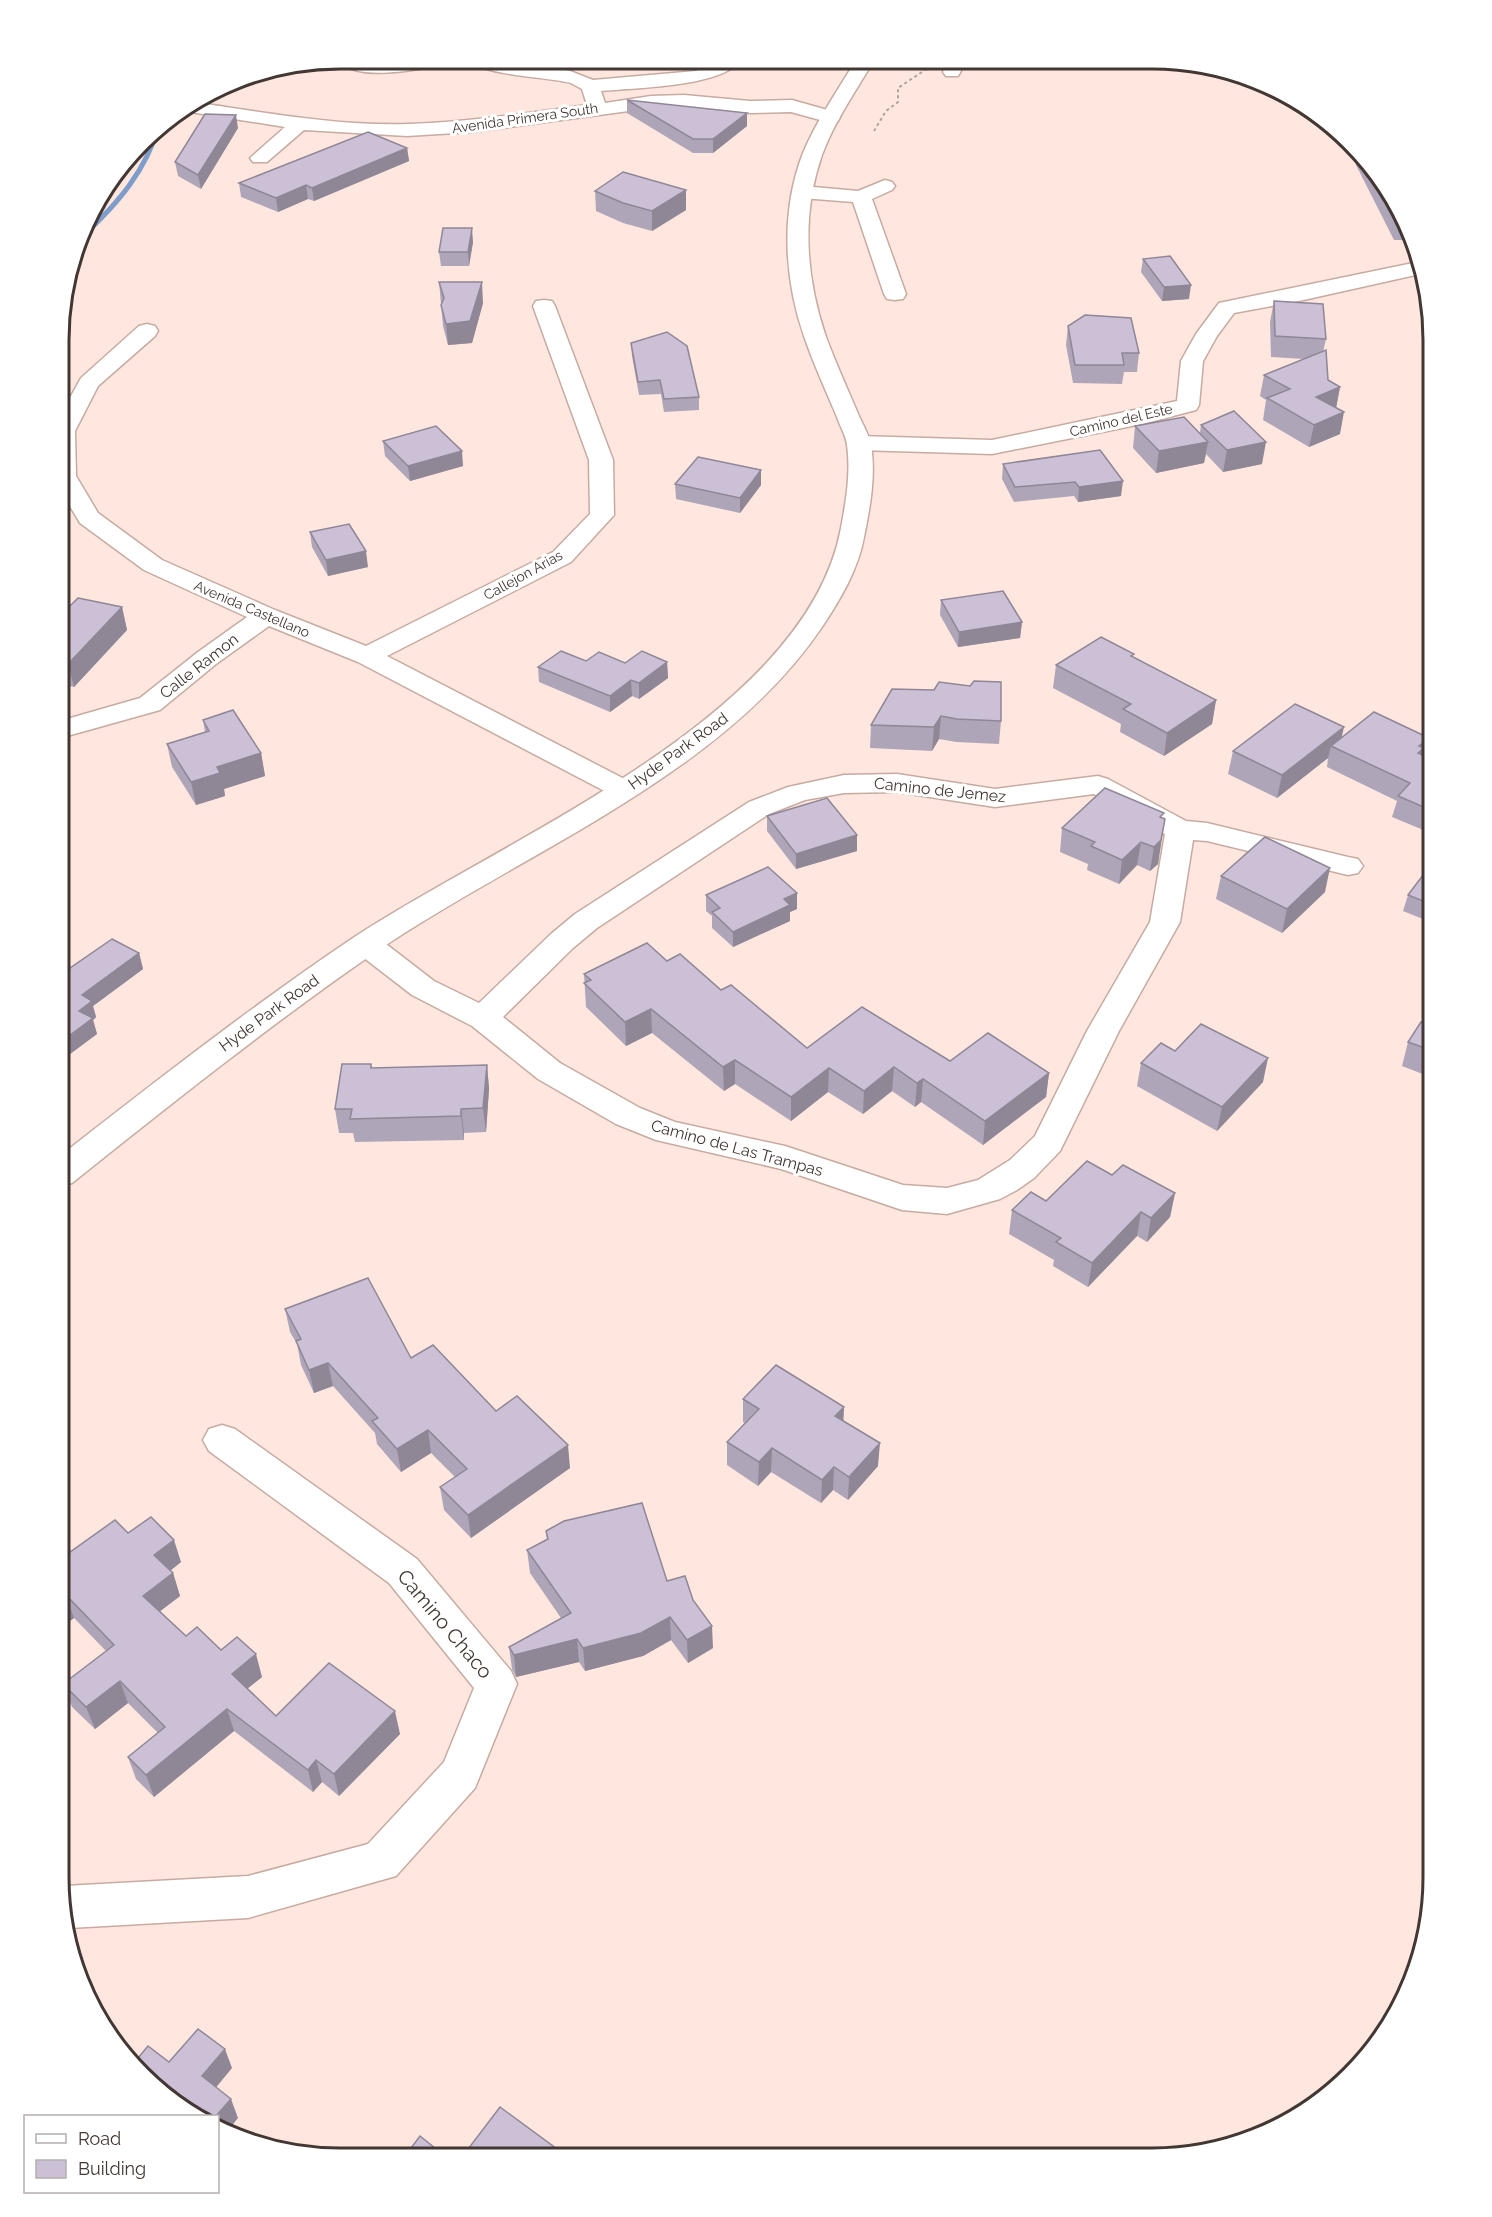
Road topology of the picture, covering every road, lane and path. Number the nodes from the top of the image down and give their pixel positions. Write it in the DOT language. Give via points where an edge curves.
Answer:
graph roads {
  1 [pos="519,69"];
  2 [pos="716,69"];
  3 [pos="860,69"];
  4 [pos="927,69"];
  5 [pos="590,86"];
  6 [pos="199,108"];
  7 [pos="599,108"];
  8 [pos="831,117"];
  9 [pos="300,124"];
  10 [pos="874,131"];
  11 [pos="260,158"];
  12 [pos="885,186"];
  13 [pos="802,192"];
  14 [pos="861,197"];
  15 [pos="1414,269"];
  16 [pos="895,294"];
  17 [pos="544,306"];
  18 [pos="147,331"];
  19 [pos="69,420"];
  20 [pos="859,443"];
  21 [pos="69,484"];
  22 [pos="266,616"];
  23 [pos="368,656"];
  24 [pos="69,727"];
  25 [pos="624,790"];
  26 [pos="1180,830"];
  27 [pos="1348,866"];
  28 [pos="366,944"];
  29 [pos="483,1018"];
  30 [pos="69,1167"];
  31 [pos="222,1440"];
  32 [pos="71,1906"];
  1 -- 5 [label="street" via="570,78"];
  2 -- 5 [label="street" via="699,76"];
  3 -- 8 [label="street, Hyde Park Road"];
  4 -- 10 [label="path" via="898,88 898,102 886,111"];
  5 -- 7 [label="street"];
  6 -- 9 [label="street, Avenida Primera South"];
  7 -- 8 [label="street, Avenida Primera South" via="668,101 750,107 777,117"];
  7 -- 9 [label="street, Avenida Primera South" via="423,130"];
  8 -- 13 [label="street, Hyde Park Road" via="813,153"];
  9 -- 11 [label="street"];
  12 -- 14 [label="street"];
  13 -- 14 [label="street"];
  13 -- 20 [label="street, Hyde Park Road" via="797,247 804,299 816,339"];
  14 -- 16 [label="street"];
  15 -- 20 [label="street, Camino del Este" via="1227,308 1192,361 1188,405 992,447"];
  17 -- 23 [label="street, Callejon Arias" via="601,460 602,515 562,557"];
  18 -- 19 [label="street, Avenida Castellano" via="89,383"];
  20 -- 25 [label="street, Hyde Park Road" via="860,491 851,542 831,594 793,650 723,721"];
  21 -- 22 [label="street, Avenida Castellano" via="89,518 153,565"];
  22 -- 23 [label="street, Avenida Castellano"];
  22 -- 24 [label="street, Calle Ramon" via="150,704"];
  23 -- 25 [label="street, Avenida Castellano"];
  25 -- 28 [label="street, Hyde Park Road"];
  26 -- 27 [label="street, Camino de Jemez" via="1208,832"];
  26 -- 29 [label="street, Camino de Jemez" via="1098,785 995,798 897,783 844,784 798,792 759,808 586,921"];
  26 -- 29 [label="street, Camino de Las Trampas" via="1165,922 1103,1031 1048,1143 1022,1169 988,1190 967,1197 947,1201 902,1197 784,1158 649,1125 549,1071"];
  28 -- 29 [label="street, Camino de Las Trampas" via="423,988"];
  28 -- 30 [label="street, Hyde Park Road" via="204,1060"];
  31 -- 32 [label="street, Camino Chaco" via="403,1571 496,1684 460,1774 381,1861 248,1898"];
}
